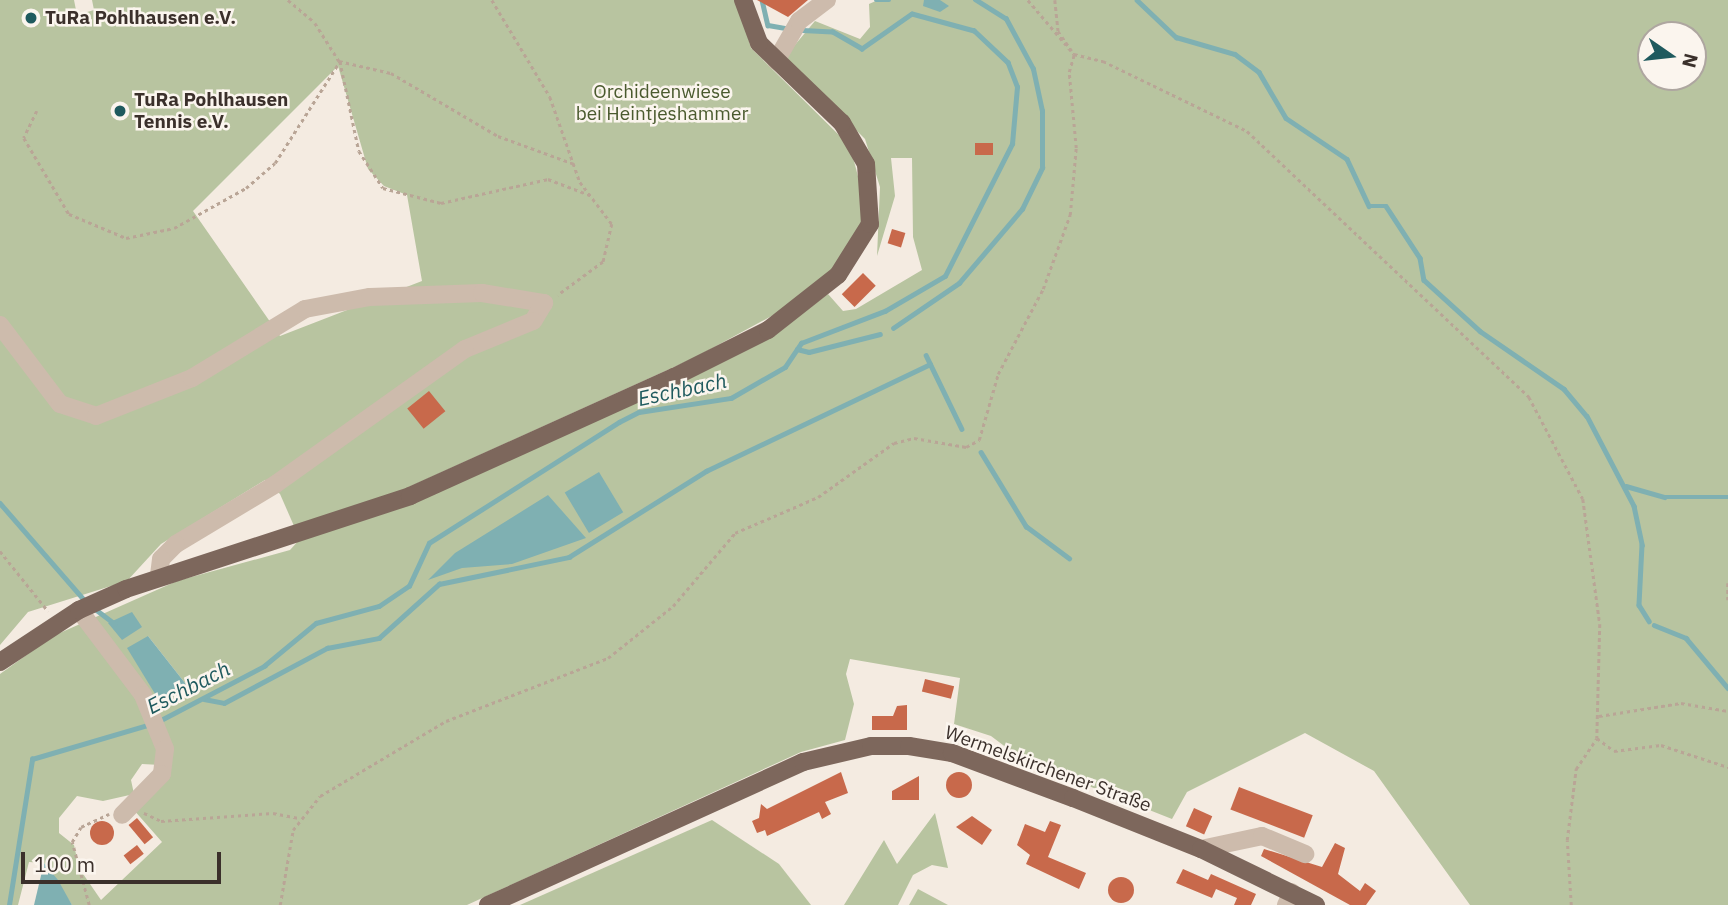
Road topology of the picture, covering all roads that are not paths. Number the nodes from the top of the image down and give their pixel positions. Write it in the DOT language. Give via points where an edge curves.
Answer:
graph roads {
  1 [pos="743,0"];
  2 [pos="827,0"];
  3 [pos="776,61"];
  4 [pos="0,325"];
  5 [pos="159,576"];
  6 [pos="79,610"];
  7 [pos="0,662"];
  8 [pos="128,809"];
  9 [pos="1201,849"];
  10 [pos="1305,854"];
  11 [pos="1289,898"];
  12 [pos="488,905"];
  13 [pos="1316,905"];
  1 -- 3 [label="main road" via="750,28"];
  2 -- 3 [label="street" via="794,31"];
  3 -- 5 [label="main road" via="849,131 871,185 870,223 858,252 806,304 719,356 422,491"];
  4 -- 5 [label="street" via="60,404 96,416 192,378 305,309 370,297 470,294 532,296 544,303 533,321 465,349 276,484 176,544 160,559"];
  5 -- 6 [label="main road"];
  6 -- 7 [label="main road"];
  6 -- 8 [label="street" via="157,724 164,768"];
  9 -- 10 [label="street" via="1262,836"];
  9 -- 11 [label="main road, Wermelskirchener Straße"];
  9 -- 12 [label="main road, Wermelskirchener Straße" via="952,753 871,746 786,769"];
  11 -- 13 [label="main road, Wermelskirchener Straße"];
}
